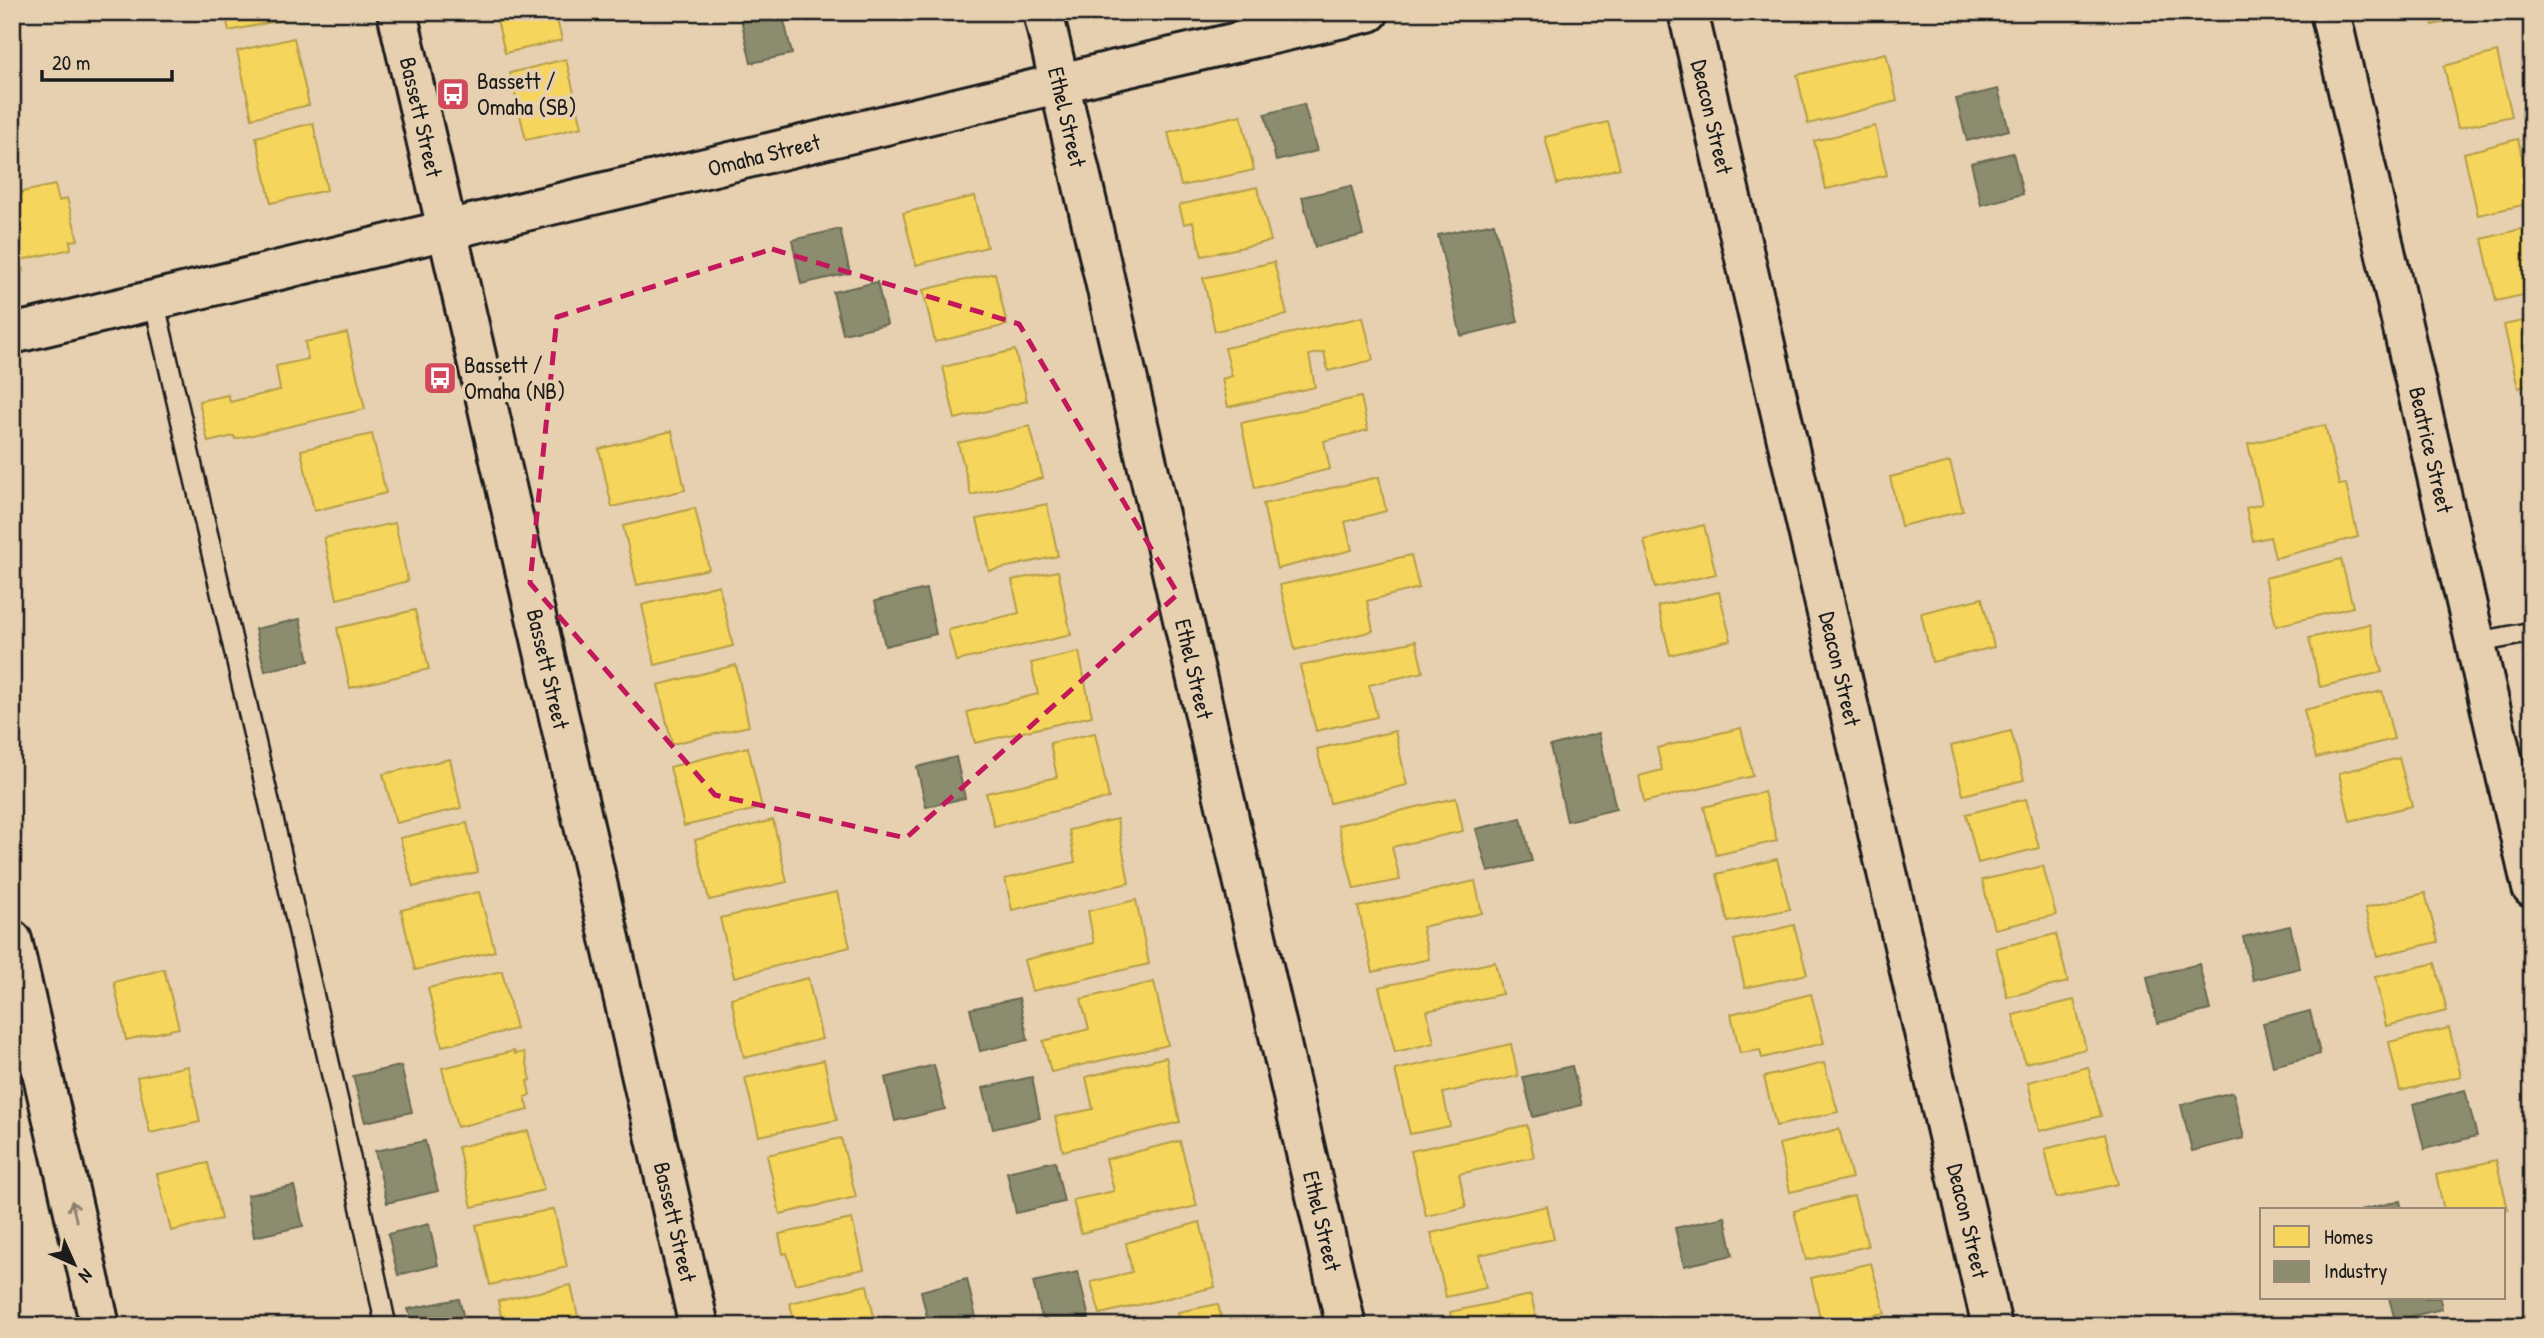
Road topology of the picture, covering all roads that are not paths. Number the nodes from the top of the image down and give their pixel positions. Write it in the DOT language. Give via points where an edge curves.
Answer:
graph roads {
  1 [pos="397,12"];
  2 [pos="1043,12"];
  3 [pos="1369,12"];
  4 [pos="1688,12"];
  5 [pos="2330,12"];
  6 [pos="1059,84"];
  7 [pos="447,232"];
  8 [pos="157,301"];
  9 [pos="12,334"];
  10 [pos="2532,632"];
  11 [pos="2475,643"];
  12 [pos="2532,888"];
  13 [pos="12,940"];
  14 [pos="100,1326"];
  15 [pos="386,1326"];
  16 [pos="699,1326"];
  17 [pos="1346,1326"];
  18 [pos="1992,1326"];
  1 -- 7 [label="street, Bassett Street"];
  2 -- 6 [label="street, Ethel Street"];
  3 -- 6 [label="street, Omaha Street"];
  4 -- 18 [label="street, Deacon Street"];
  5 -- 11 [label="street, Beatrice Street"];
  6 -- 7 [label="street, Omaha Street"];
  6 -- 17 [label="street, Ethel Street"];
  7 -- 8 [label="street, Omaha Street"];
  7 -- 16 [label="street, Bassett Street"];
  8 -- 9 [label="street, Omaha Street"];
  8 -- 15 [label="lane"];
  10 -- 11 [label="lane"];
  11 -- 12 [label="street, Beatrice Street"];
  14 -- 13 [label="street, one-way"];
}
